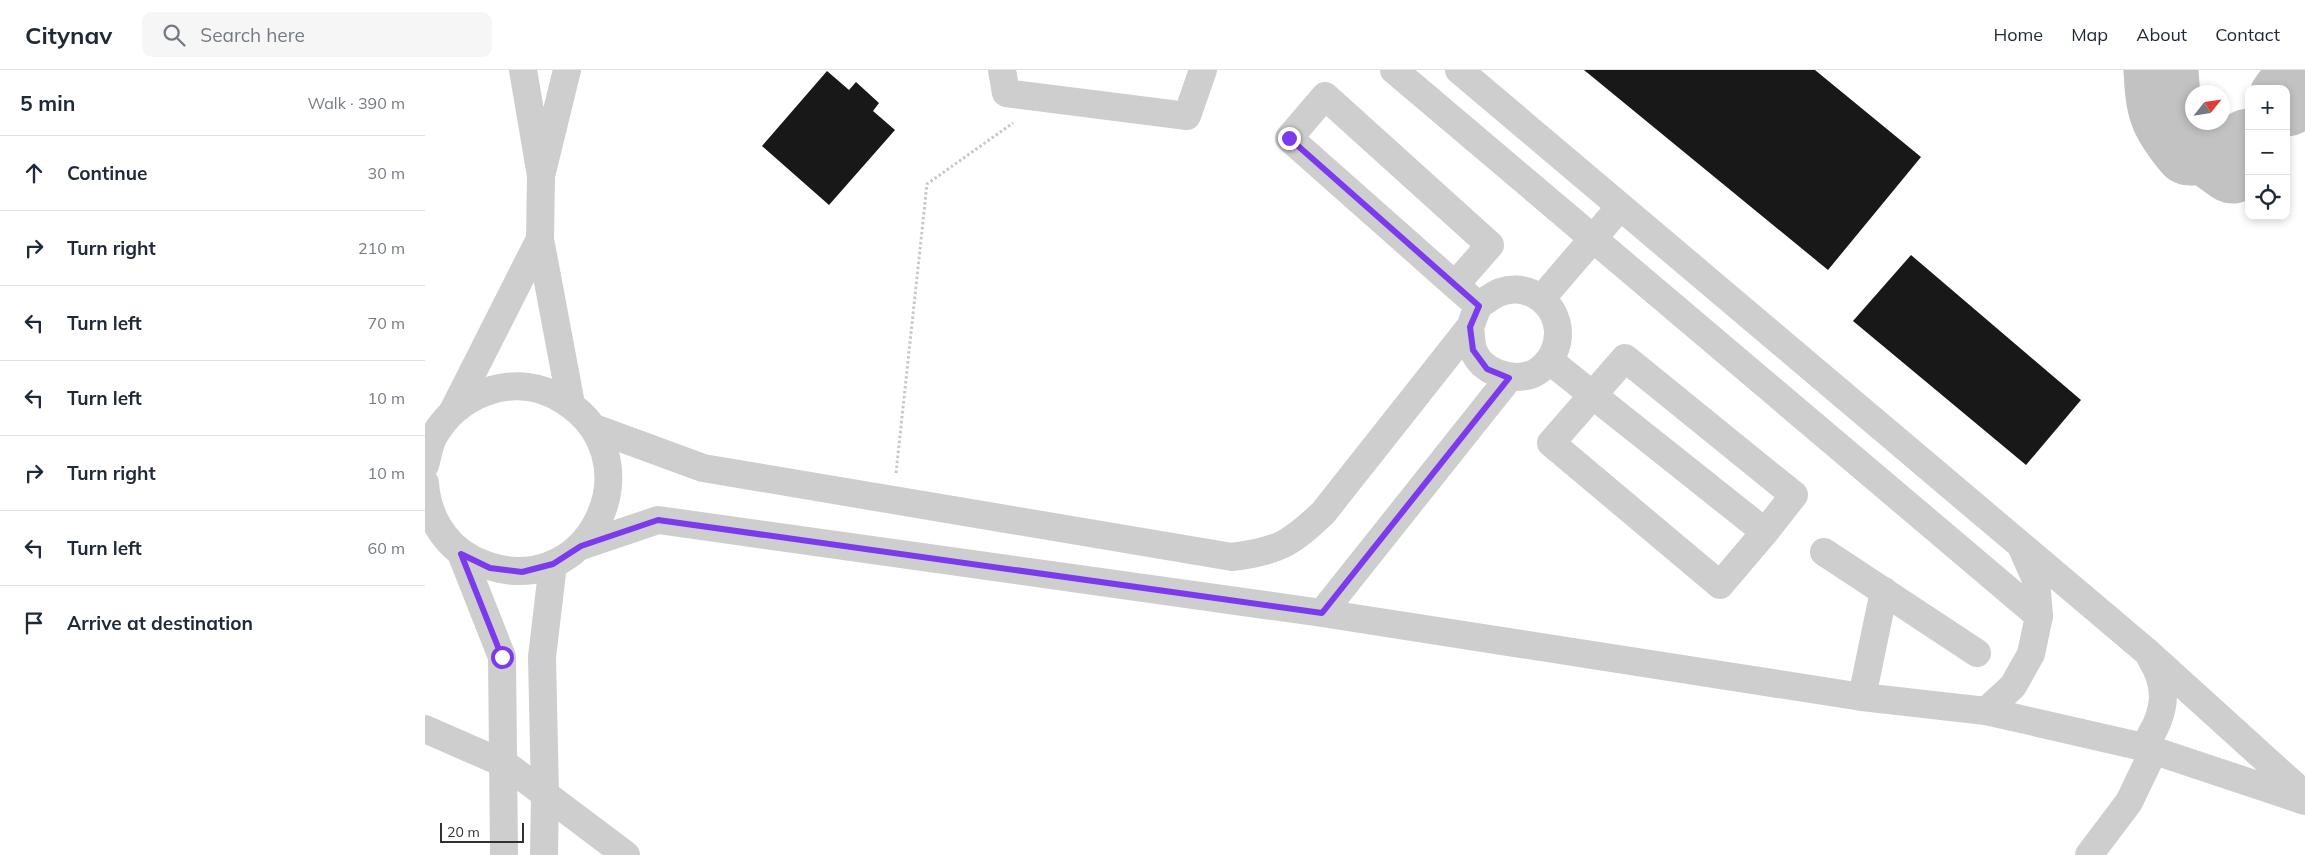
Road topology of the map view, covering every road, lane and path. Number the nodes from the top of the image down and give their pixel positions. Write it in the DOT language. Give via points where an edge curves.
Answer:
graph roads {
  1 [pos="523,70"];
  2 [pos="567,70"];
  3 [pos="1001,70"];
  4 [pos="1203,70"];
  5 [pos="1394,70"];
  6 [pos="1459,70"];
  7 [pos="1049,99"];
  8 [pos="541,176"];
  9 [pos="1620,207"];
  10 [pos="1593,238"];
  11 [pos="540,239"];
  12 [pos="1455,285"];
  13 [pos="1542,298"];
  14 [pos="1475,316"];
  15 [pos="1550,361"];
  16 [pos="1509,378"];
  17 [pos="1592,395"];
  18 [pos="571,404"];
  19 [pos="452,411"];
  20 [pos="425,418"];
  21 [pos="593,428"];
  22 [pos="425,465"];
  23 [pos="425,483"];
  24 [pos="893,500"];
  25 [pos="432,526"];
  26 [pos="1765,532"];
  27 [pos="581,546"];
  28 [pos="2021,546"];
  29 [pos="1824,552"];
  30 [pos="461,554"];
  31 [pos="553,564"];
  32 [pos="1884,591"];
  33 [pos="1322,613"];
  34 [pos="2039,616"];
  35 [pos="2146,651"];
  36 [pos="1977,653"];
  37 [pos="1863,697"];
  38 [pos="1985,711"];
  39 [pos="425,729"];
  40 [pos="2148,748"];
  41 [pos="505,764"];
  42 [pos="545,794"];
  43 [pos="2305,795"];
  44 [pos="2305,801"];
  45 [pos="504,855"];
  46 [pos="544,855"];
  47 [pos="626,855"];
  48 [pos="2089,855"];
  1 -- 8 [label="lane"];
  2 -- 8 [label="lane"];
  3 -- 7 [label="lane" via="1006,93"];
  4 -- 7 [label="lane" via="1187,116"];
  5 -- 10 [label="lane"];
  6 -- 9 [label="lane"];
  7 -- 24 [label="path" via="927,184"];
  8 -- 11 [label="lane"];
  9 -- 10 [label="lane"];
  9 -- 28 [label="lane"];
  10 -- 13 [label="lane"];
  10 -- 34 [label="lane"];
  11 -- 18 [label="lane"];
  11 -- 19 [label="lane"];
  12 -- 12 [label="lane" via="1289,138 1325,96 1490,245"];
  12 -- 14 [label="lane"];
  13 -- 14 [label="lane" via="1520,289 1498,292"];
  13 -- 15 [label="lane" via="1556,316 1559,339"];
  14 -- 16 [label="lane" via="1473,350 1487,369"];
  14 -- 24 [label="lane" via="1323,513 1298,537 1266,552 1232,556"];
  15 -- 16 [label="lane" via="1532,375"];
  15 -- 17 [label="lane"];
  16 -- 33 [label="lane"];
  17 -- 26 [label="lane"];
  17 -- 26 [label="lane" via="1625,358 1794,495"];
  17 -- 26 [label="lane" via="1551,443 1720,585"];
  18 -- 19 [label="lane" via="543,390 510,386 479,393"];
  18 -- 21 [label="lane"];
  19 -- 20 [label="lane"];
  19 -- 22 [label="lane" via="433,437"];
  21 -- 24 [label="lane" via="703,468"];
  21 -- 27 [label="lane" via="607,457 609,490 600,520"];
  23 -- 25 [label="lane"];
  25 -- 30 [label="lane"];
  27 -- 31 [label="lane"];
  27 -- 33 [label="lane" via="658,520"];
  28 -- 34 [label="lane" via="2035,580"];
  28 -- 35 [label="lane"];
  29 -- 32 [label="lane"];
  30 -- 31 [label="lane" via="490,568 522,572"];
  30 -- 41 [label="lane" via="502,657"];
  31 -- 42 [label="lane" via="542,657"];
  32 -- 36 [label="lane"];
  32 -- 37 [label="lane"];
  33 -- 37 [label="lane"];
  34 -- 38 [label="lane" via="2031,654 2013,686"];
  35 -- 40 [label="lane" via="2157,668 2163,696 2162,710"];
  35 -- 43 [label="lane"];
  37 -- 38 [label="lane"];
  38 -- 40 [label="lane"];
  39 -- 41 [label="lane"];
  40 -- 44 [label="lane"];
  40 -- 48 [label="lane" via="2129,802"];
  41 -- 42 [label="lane"];
  41 -- 45 [label="lane"];
  42 -- 46 [label="lane"];
  42 -- 47 [label="lane"];
}
